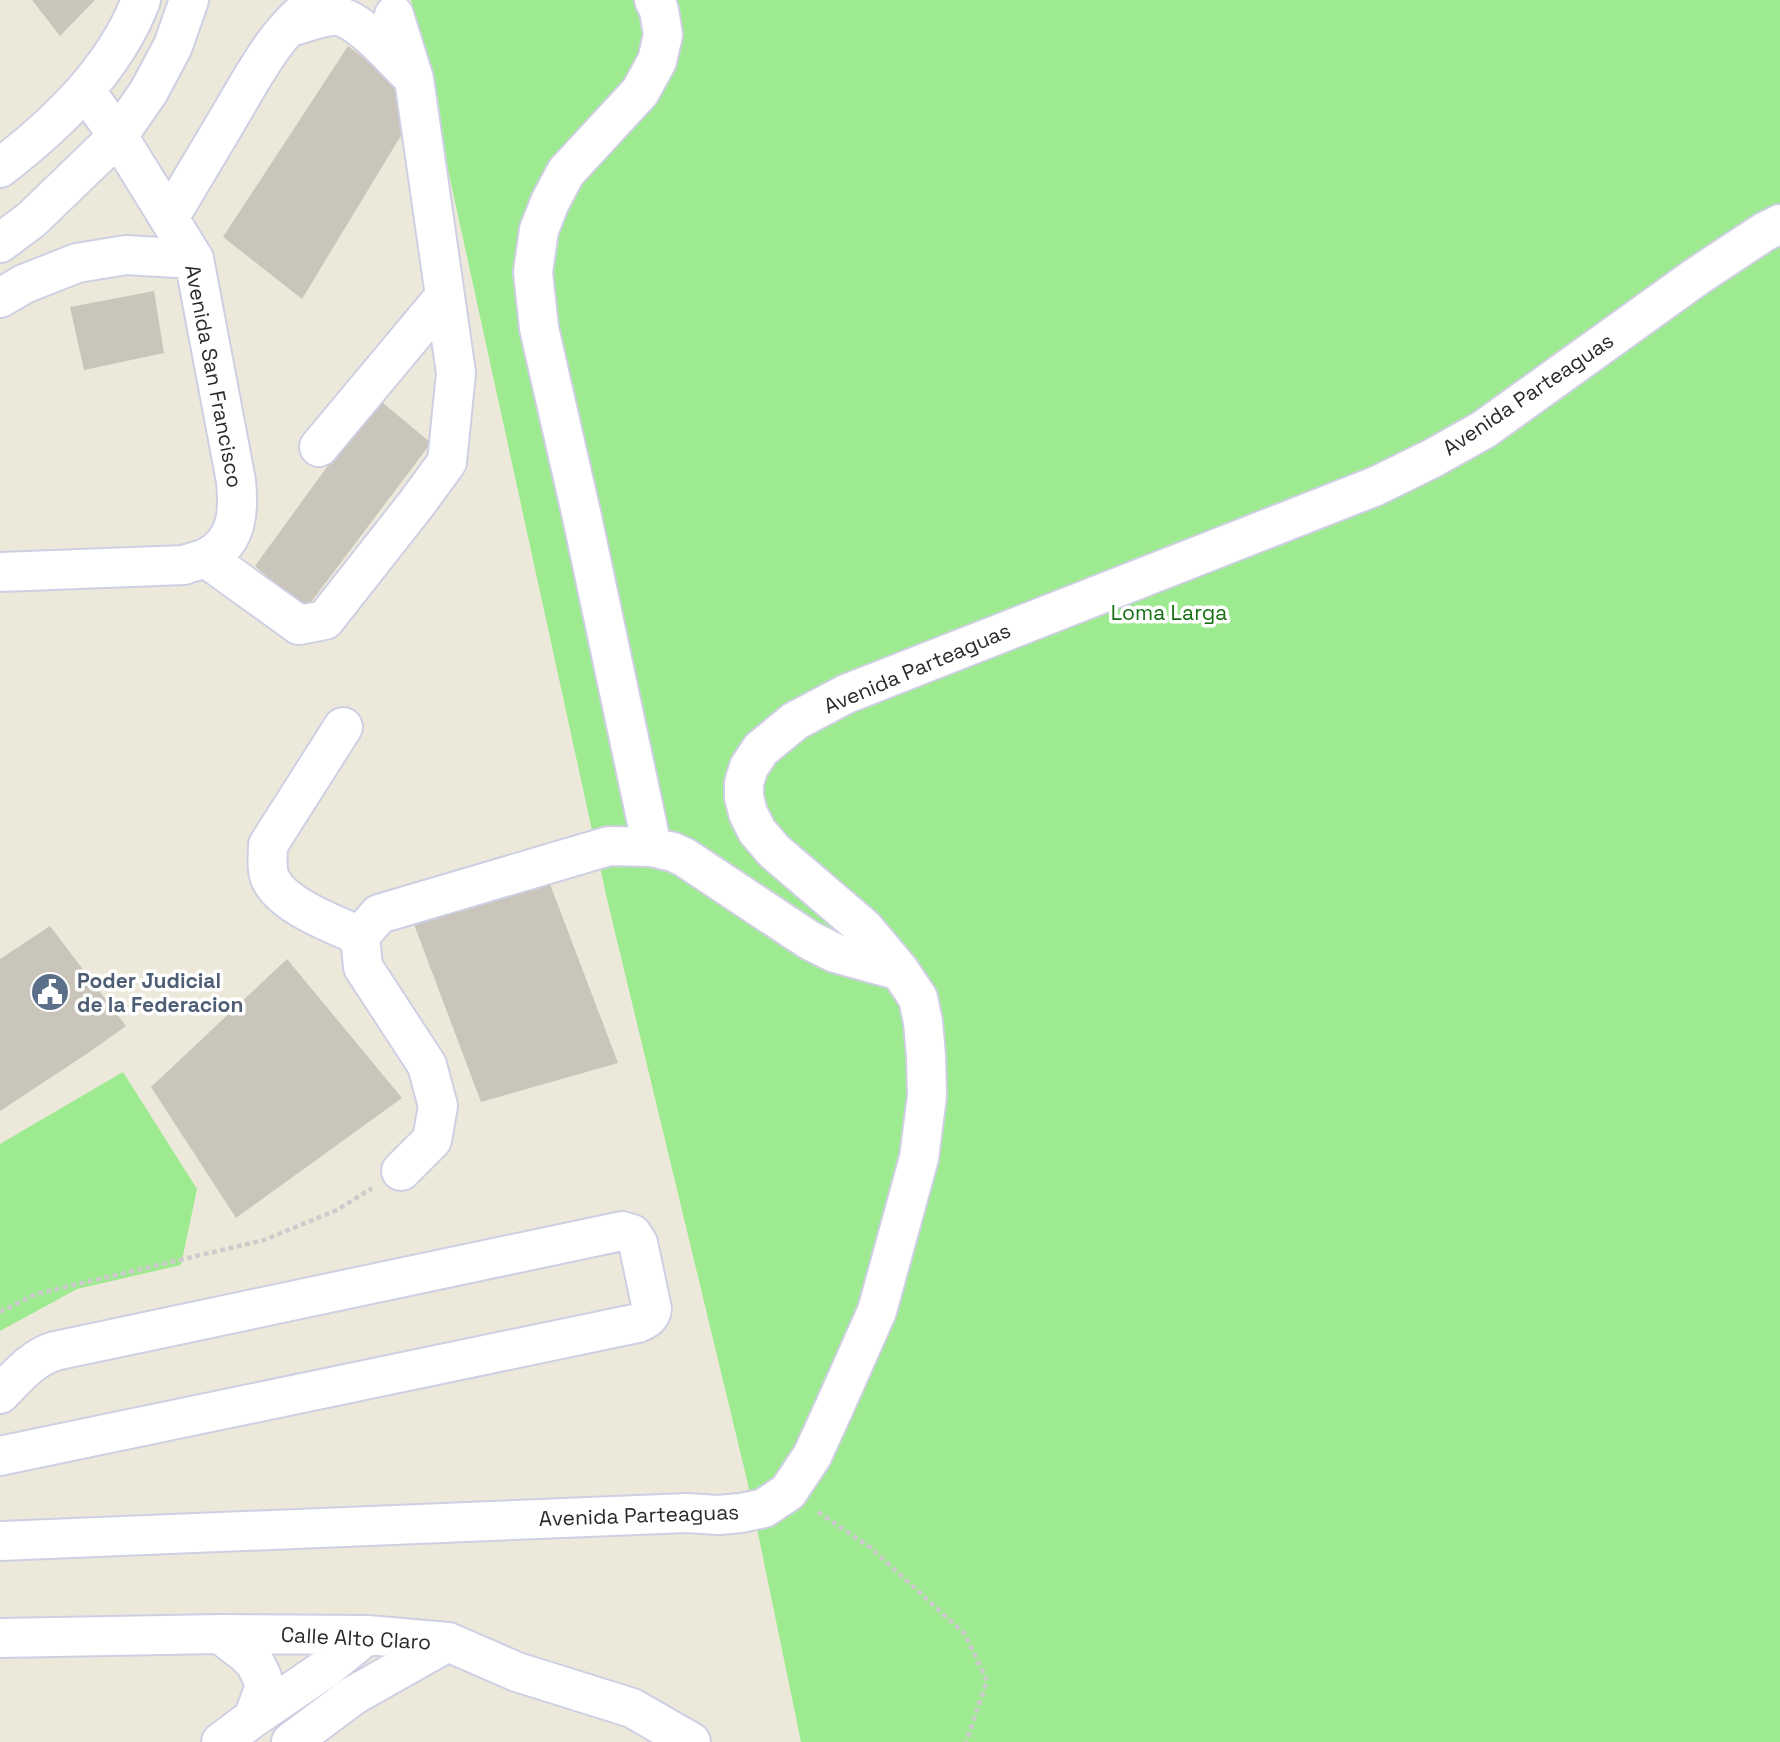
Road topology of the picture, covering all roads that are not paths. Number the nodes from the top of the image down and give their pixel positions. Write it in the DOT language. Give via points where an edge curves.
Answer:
graph roads {
  1 [pos="141,0"];
  2 [pos="189,0"];
  3 [pos="320,0"];
  4 [pos="654,0"];
  5 [pos="396,5"];
  6 [pos="288,28"];
  7 [pos="414,79"];
  8 [pos="85,89"];
  9 [pos="118,136"];
  10 [pos="0,168"];
  11 [pos="169,218"];
  12 [pos="1780,225"];
  13 [pos="0,243"];
  14 [pos="194,259"];
  15 [pos="445,296"];
  16 [pos="0,298"];
  17 [pos="318,447"];
  18 [pos="205,558"];
  19 [pos="0,572"];
  20 [pos="343,727"];
  21 [pos="652,846"];
  22 [pos="360,936"];
  23 [pos="900,971"];
  24 [pos="401,1171"];
  25 [pos="0,1394"];
  26 [pos="0,1456"];
  27 [pos="0,1541"];
  28 [pos="220,1634"];
  29 [pos="367,1634"];
  30 [pos="0,1638"];
  31 [pos="448,1643"];
  32 [pos="253,1718"];
  33 [pos="681,1740"];
  34 [pos="221,1742"];
  35 [pos="291,1742"];
  1 -- 8 [label="street" via="111,56"];
  2 -- 9 [label="street" via="173,46 149,92"];
  3 -- 6 [label="street"];
  4 -- 21 [label="street" via="663,35 657,61 640,92 566,173 539,230 533,272 539,328"];
  5 -- 7 [label="street"];
  6 -- 7 [label="street" via="334,16 352,21"];
  6 -- 11 [label="street" via="256,72"];
  7 -- 15 [label="street"];
  8 -- 9 [label="street, Avenida San Francisco"];
  8 -- 10 [label="street"];
  9 -- 11 [label="street, Avenida San Francisco"];
  9 -- 13 [label="street" via="31,220"];
  11 -- 14 [label="street, Avenida San Francisco"];
  12 -- 23 [label="street, Avenida Parteaguas" via="1696,277 1483,430 1431,459 1376,486 846,694 795,722 761,749 744,782 746,805 757,831 863,928"];
  14 -- 16 [label="street" via="126,255 77,263"];
  14 -- 18 [label="street, Avenida San Francisco" via="238,507 234,528 223,546"];
  15 -- 17 [label="street"];
  15 -- 18 [label="street" via="456,373 447,462 325,620 299,625"];
  18 -- 19 [label="street" via="184,565"];
  20 -- 22 [label="street" via="268,845 267,864 270,878 293,904"];
  21 -- 22 [label="street" via="609,846 379,914"];
  21 -- 23 [label="street" via="684,857 809,940 835,953"];
  22 -- 24 [label="street" via="363,967 427,1065 438,1106 432,1140"];
  23 -- 27 [label="street, Avenida Parteaguas" via="918,998 923,1022 927,1096 919,1158 877,1311 812,1456 788,1492 764,1508 718,1515"];
  25 -- 26 [label="street" via="31,1363 55,1351 622,1231 632,1234 638,1243 652,1309 645,1321 638,1323"];
  28 -- 29 [label="street, Calle Alto Claro"];
  28 -- 30 [label="street, Calle Alto Claro"];
  28 -- 32 [label="street" via="250,1658 261,1677 264,1689"];
  29 -- 31 [label="street, Calle Alto Claro"];
  29 -- 32 [label="street"];
  31 -- 33 [label="street, Calle Alto Claro" via="517,1672 632,1709"];
  31 -- 35 [label="street" via="354,1695"];
  32 -- 34 [label="street"];
}
